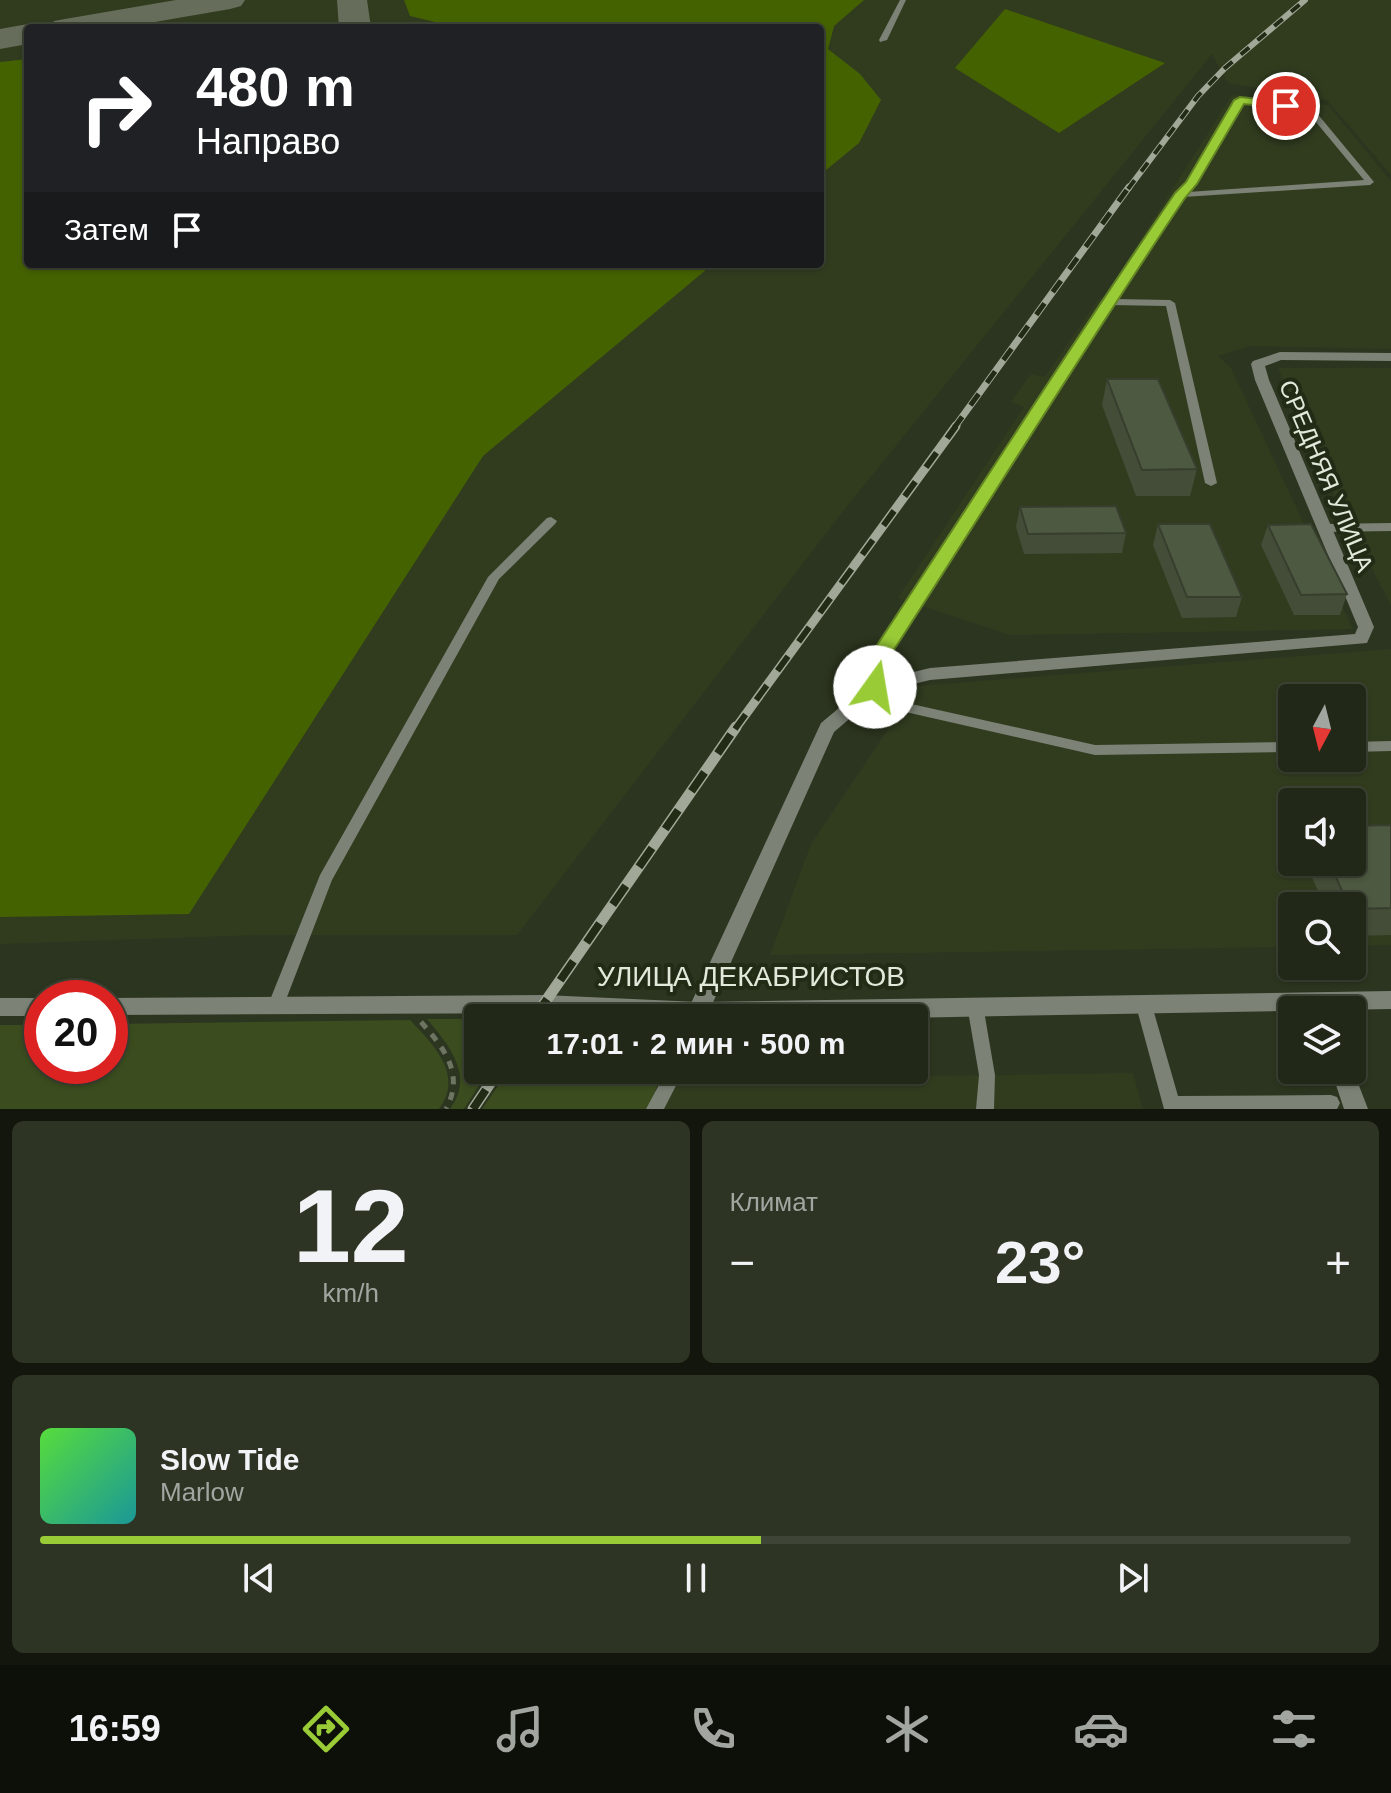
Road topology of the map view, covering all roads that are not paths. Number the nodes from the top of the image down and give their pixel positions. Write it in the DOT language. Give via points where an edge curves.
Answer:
graph roads {
  1 [pos="903,0"];
  2 [pos="883,40"];
  3 [pos="1180,195"];
  4 [pos="1108,302"];
  5 [pos="1391,357"];
  6 [pos="1211,483"];
  7 [pos="551,521"];
  8 [pos="1391,527"];
  9 [pos="1325,528"];
  10 [pos="869,692"];
  11 [pos="1391,746"];
  12 [pos="1278,747"];
  13 [pos="1366,747"];
  14 [pos="1391,1000"];
  15 [pos="1143,1002"];
  16 [pos="1366,1002"];
  17 [pos="464,1004"];
  18 [pos="701,1004"];
  19 [pos="1278,1004"];
  20 [pos="276,1005"];
  21 [pos="975,1005"];
  22 [pos="128,1006"];
  23 [pos="0,1007"];
  24 [pos="24,1007"];
  25 [pos="928,1007"];
  26 [pos="668,1084"];
  27 [pos="1347,1084"];
  28 [pos="1331,1103"];
  29 [pos="1172,1106"];
  30 [pos="655,1109"];
  31 [pos="985,1109"];
  32 [pos="1356,1109"];
  1 -- 2 [label="lane"];
  3 -- 3 [label="lane" via="1240,100 1308,108 1370,182"];
  3 -- 4 [label="lane"];
  4 -- 6 [label="lane" via="1170,303"];
  4 -- 10 [label="lane" via="878,659"];
  5 -- 9 [label="street, СРЕДНЯЯ УЛИЦА" via="1280,356 1258,364"];
  7 -- 20 [label="lane" via="494,577 325,879"];
  8 -- 9 [label="lane"];
  9 -- 10 [label="street, СРЕДНЯЯ УЛИЦА" via="1366,627 1361,639 930,674"];
  10 -- 12 [label="lane" via="1095,750"];
  10 -- 18 [label="street" via="827,728"];
  11 -- 13 [label="lane"];
  14 -- 16 [label="street, УЛИЦА ДЕКАБРИСТОВ"];
  15 -- 19 [label="street, УЛИЦА ДЕКАБРИСТОВ"];
  15 -- 21 [label="street, УЛИЦА ДЕКАБРИСТОВ"];
  15 -- 29 [label="lane"];
  17 -- 20 [label="street, УЛИЦА ДЕКАБРИСТОВ"];
  20 -- 22 [label="street, УЛИЦА ДЕКАБРИСТОВ"];
  21 -- 25 [label="street, УЛИЦА ДЕКАБРИСТОВ"];
  21 -- 31 [label="lane" via="987,1075"];
  23 -- 24 [label="street"];
  26 -- 30 [label="lane"];
  27 -- 32 [label="street"];
  28 -- 29 [label="lane"];
}
